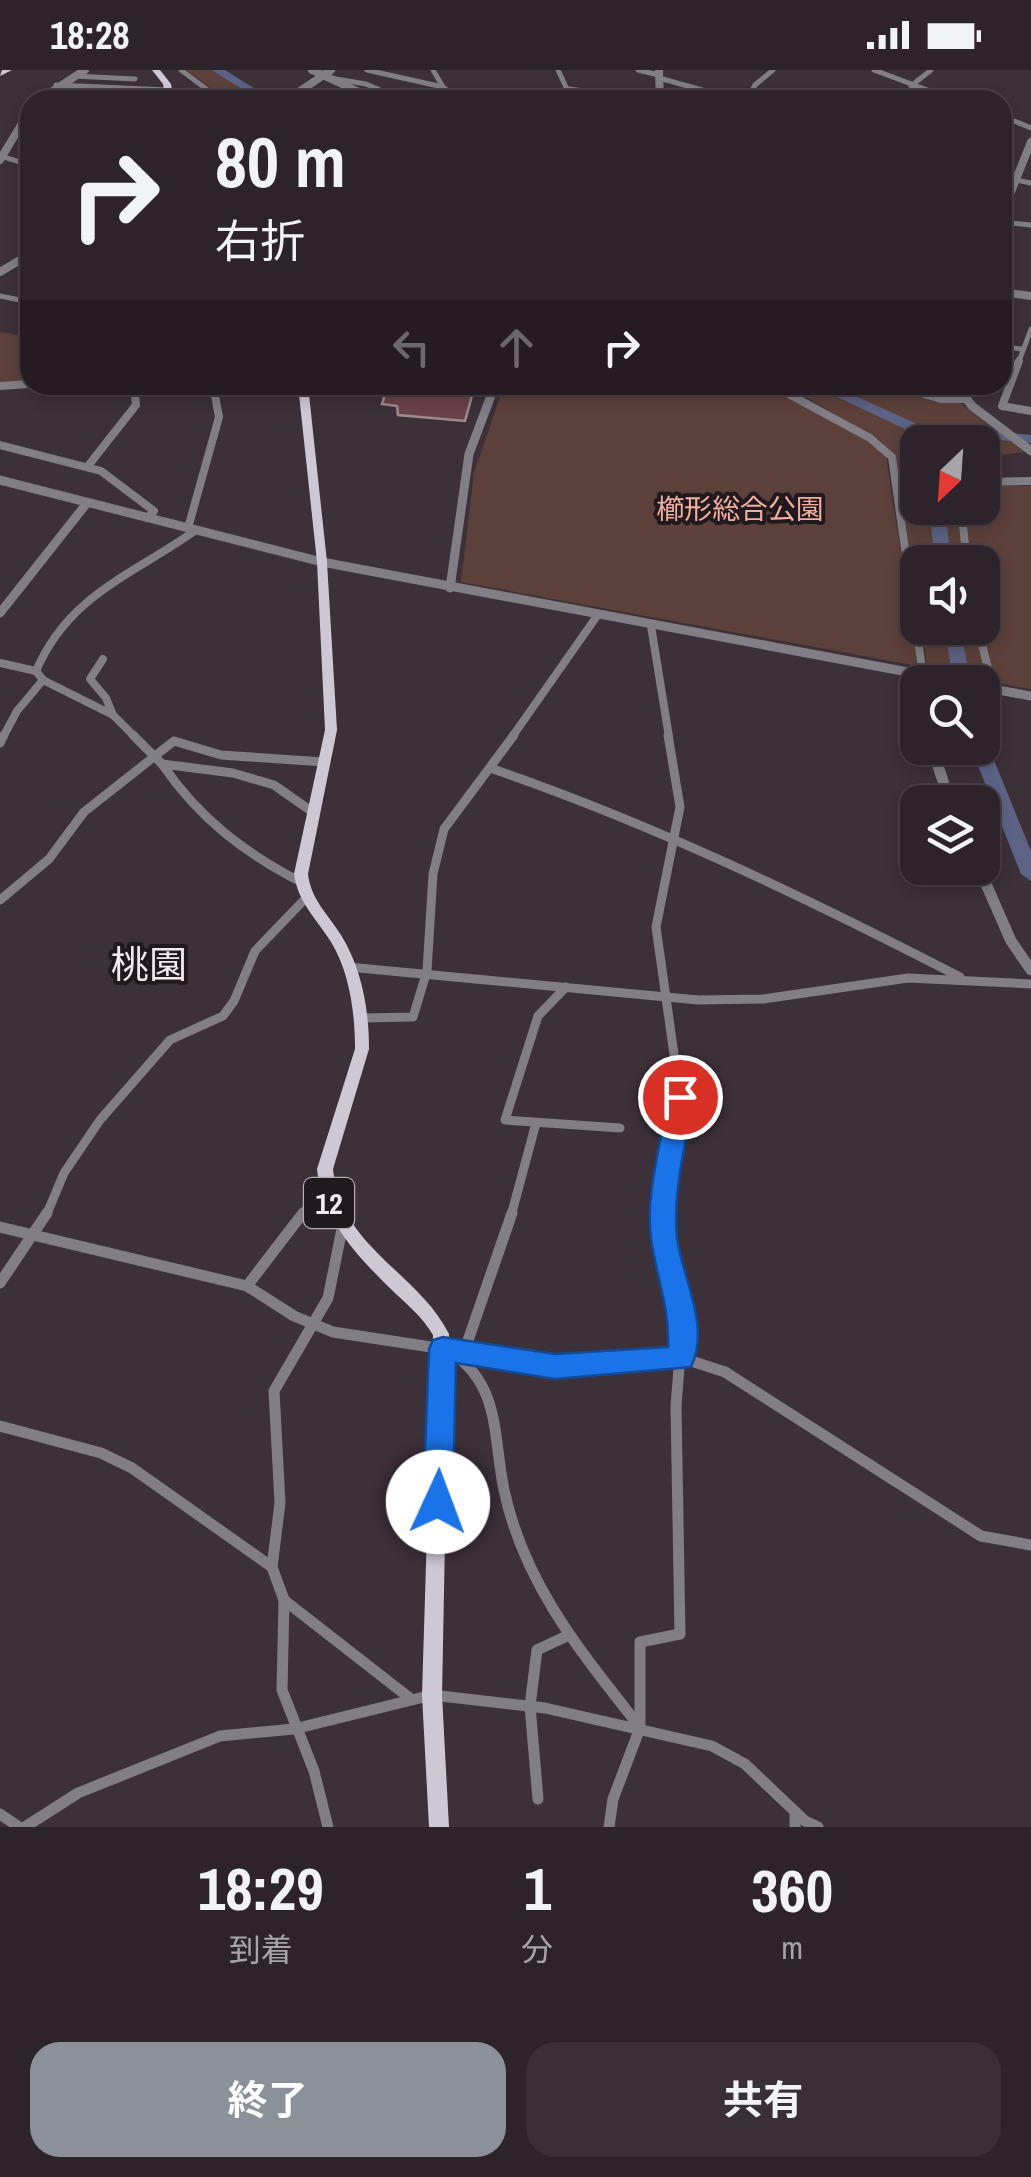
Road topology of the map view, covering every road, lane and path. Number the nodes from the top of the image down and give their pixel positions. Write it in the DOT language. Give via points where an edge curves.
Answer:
graph roads {
  1 [pos="8,70"];
  2 [pos="85,70"];
  3 [pos="125,70"];
  4 [pos="181,70"];
  5 [pos="312,70"];
  6 [pos="367,70"];
  7 [pos="433,70"];
  8 [pos="558,70"];
  9 [pos="638,70"];
  10 [pos="773,70"];
  11 [pos="874,70"];
  12 [pos="931,70"];
  13 [pos="0,74"];
  14 [pos="327,74"];
  15 [pos="659,74"];
  16 [pos="72,76"];
  17 [pos="120,78"];
  18 [pos="135,79"];
  19 [pos="56,86"];
  20 [pos="914,86"];
  21 [pos="443,87"];
  22 [pos="116,88"];
  23 [pos="50,90"];
  24 [pos="129,90"];
  25 [pos="208,90"];
  26 [pos="305,90"];
  27 [pos="357,90"];
  28 [pos="378,90"];
  29 [pos="447,90"];
  30 [pos="570,90"];
  31 [pos="702,90"];
  32 [pos="752,90"];
  33 [pos="911,90"];
  34 [pos="925,90"];
  35 [pos="20,127"];
  36 [pos="1031,142"];
  37 [pos="1,158"];
  38 [pos="1016,180"];
  39 [pos="1031,182"];
  40 [pos="1012,190"];
  41 [pos="1031,329"];
  42 [pos="1012,348"];
  43 [pos="1022,349"];
  44 [pos="1012,378"];
  45 [pos="135,395"];
  46 [pos="215,395"];
  47 [pos="304,395"];
  48 [pos="490,395"];
  49 [pos="790,395"];
  50 [pos="928,395"];
  51 [pos="963,395"];
  52 [pos="1006,395"];
  53 [pos="966,399"];
  54 [pos="1031,411"];
  55 [pos="0,446"];
  56 [pos="1031,451"];
  57 [pos="88,466"];
  58 [pos="0,480"];
  59 [pos="1031,481"];
  60 [pos="1000,482"];
  61 [pos="88,503"];
  62 [pos="146,518"];
  63 [pos="192,530"];
  64 [pos="322,562"];
  65 [pos="450,588"];
  66 [pos="0,614"];
  67 [pos="598,616"];
  68 [pos="651,626"];
  69 [pos="104,659"];
  70 [pos="0,663"];
  71 [pos="924,665"];
  72 [pos="36,671"];
  73 [pos="900,673"];
  74 [pos="43,680"];
  75 [pos="1000,690"];
  76 [pos="1031,696"];
  77 [pos="113,715"];
  78 [pos="0,743"];
  79 [pos="246,756"];
  80 [pos="159,760"];
  81 [pos="324,762"];
  82 [pos="490,768"];
  83 [pos="233,773"];
  84 [pos="314,813"];
  85 [pos="674,840"];
  86 [pos="986,885"];
  87 [pos="303,890"];
  88 [pos="0,900"];
  89 [pos="348,967"];
  90 [pos="1031,970"];
  91 [pos="427,973"];
  92 [pos="963,978"];
  93 [pos="1031,984"];
  94 [pos="566,987"];
  95 [pos="666,998"];
  96 [pos="362,1018"];
  97 [pos="536,1123"];
  98 [pos="620,1128"];
  99 [pos="324,1186"];
  100 [pos="343,1224"];
  101 [pos="0,1227"];
  102 [pos="31,1237"];
  103 [pos="0,1283"];
  104 [pos="247,1286"];
  105 [pos="310,1323"];
  106 [pos="443,1349"];
  107 [pos="464,1352"];
  108 [pos="682,1358"];
  109 [pos="0,1426"];
  110 [pos="1031,1545"];
  111 [pos="272,1566"];
  112 [pos="284,1600"];
  113 [pos="569,1635"];
  114 [pos="432,1695"];
  115 [pos="411,1699"];
  116 [pos="530,1706"];
  117 [pos="640,1728"];
  118 [pos="294,1729"];
  119 [pos="538,1799"];
  120 [pos="795,1812"];
  121 [pos="0,1814"];
  122 [pos="22,1827"];
  123 [pos="328,1827"];
  124 [pos="439,1827"];
  125 [pos="609,1827"];
  126 [pos="796,1827"];
  127 [pos="818,1827"];
  1 -- 13 [label="main road"];
  2 -- 16 [label="street"];
  3 -- 17 [label="street"];
  4 -- 25 [label="street"];
  5 -- 14 [label="street"];
  6 -- 21 [label="street"];
  7 -- 21 [label="street"];
  8 -- 30 [label="street"];
  9 -- 15 [label="street"];
  10 -- 32 [label="street"];
  11 -- 20 [label="street"];
  12 -- 20 [label="street"];
  14 -- 26 [label="street"];
  14 -- 27 [label="street"];
  14 -- 28 [label="street"];
  15 -- 31 [label="street"];
  16 -- 17 [label="street"];
  16 -- 19 [label="street"];
  17 -- 18 [label="street"];
  17 -- 22 [label="street"];
  19 -- 22 [label="street"];
  19 -- 23 [label="street"];
  20 -- 33 [label="street"];
  20 -- 34 [label="street"];
  21 -- 29 [label="street"];
  22 -- 24 [label="street"];
  35 -- 37 [label="street"];
  36 -- 38 [label="street"];
  38 -- 39 [label="street"];
  38 -- 40 [label="street"];
  41 -- 43 [label="street"];
  42 -- 43 [label="street"];
  43 -- 44 [label="street"];
  45 -- 57 [label="street" via="136,405"];
  46 -- 63 [label="street" via="219,417"];
  47 -- 64 [label="main road"];
  48 -- 65 [label="street" via="469,454"];
  49 -- 71 [label="street" via="892,457"];
  50 -- 53 [label="street"];
  51 -- 53 [label="street"];
  52 -- 54 [label="street" via="1002,406"];
  53 -- 56 [label="street"];
  55 -- 57 [label="street"];
  57 -- 62 [label="street" via="154,511"];
  58 -- 61 [label="street"];
  59 -- 60 [label="street"];
  61 -- 62 [label="street"];
  61 -- 66 [label="street"];
  62 -- 63 [label="street"];
  63 -- 64 [label="street"];
  63 -- 72 [label="street" via="166,555 108,582 75,608"];
  64 -- 65 [label="street"];
  64 -- 81 [label="main road" via="331,730"];
  65 -- 67 [label="street"];
  67 -- 68 [label="street"];
  67 -- 82 [label="street"];
  68 -- 73 [label="street"];
  68 -- 85 [label="street" via="678,796"];
  69 -- 77 [label="street" via="90,679"];
  70 -- 72 [label="street"];
  72 -- 74 [label="street"];
  74 -- 77 [label="street"];
  74 -- 78 [label="street"];
  75 -- 76 [label="street"];
  77 -- 80 [label="street"];
  79 -- 80 [label="street" via="174,741"];
  79 -- 81 [label="street"];
  79 -- 83 [label="street"];
  80 -- 83 [label="street"];
  80 -- 87 [label="street" via="212,826"];
  80 -- 88 [label="street" via="84,812 50,858"];
  81 -- 84 [label="main road"];
  82 -- 85 [label="street" via="572,794"];
  82 -- 91 [label="street" via="440,834"];
  83 -- 84 [label="street" via="274,786"];
  84 -- 87 [label="main road"];
  85 -- 92 [label="street"];
  85 -- 95 [label="street" via="656,927"];
  86 -- 90 [label="street"];
  87 -- 89 [label="main road, 12"];
  87 -- 102 [label="street" via="255,951 223,1016 170,1040 100,1120"];
  89 -- 91 [label="street"];
  89 -- 96 [label="main road, 12"];
  91 -- 94 [label="street"];
  91 -- 96 [label="street" via="413,1017"];
  92 -- 93 [label="street"];
  92 -- 95 [label="street" via="908,978 763,999"];
  94 -- 95 [label="street"];
  94 -- 97 [label="street" via="538,1016 505,1120"];
  95 -- 108 [label="street" via="680,1097 664,1239 684,1317"];
  96 -- 99 [label="main road, 12" via="362,1049"];
  97 -- 98 [label="street"];
  97 -- 107 [label="street" via="513,1216"];
  99 -- 100 [label="main road, 12"];
  99 -- 104 [label="street"];
  100 -- 105 [label="street" via="334,1282"];
  100 -- 106 [label="main road, 12" via="431,1317"];
  101 -- 102 [label="street"];
  102 -- 103 [label="street"];
  102 -- 104 [label="street"];
  104 -- 105 [label="street"];
  105 -- 106 [label="street"];
  105 -- 111 [label="street" via="274,1391 280,1503"];
  106 -- 107 [label="street"];
  106 -- 113 [label="street" via="474,1365 493,1406 501,1477 526,1560 545,1604"];
  106 -- 114 [label="main road, 12"];
  107 -- 108 [label="street" via="555,1366"];
  108 -- 110 [label="street" via="725,1372 980,1536"];
  108 -- 117 [label="street" via="676,1406 680,1634 640,1642"];
  109 -- 111 [label="street" via="132,1468"];
  111 -- 112 [label="street"];
  112 -- 115 [label="street"];
  112 -- 118 [label="street" via="282,1690"];
  113 -- 116 [label="street" via="537,1650"];
  113 -- 117 [label="street"];
  114 -- 115 [label="street"];
  114 -- 116 [label="street"];
  114 -- 124 [label="main road, 12"];
  115 -- 118 [label="street"];
  116 -- 117 [label="street"];
  116 -- 119 [label="street"];
  117 -- 120 [label="street" via="712,1746 745,1764"];
  117 -- 125 [label="street"];
  118 -- 122 [label="street" via="220,1736 78,1792"];
  118 -- 123 [label="street"];
  120 -- 126 [label="street"];
  120 -- 127 [label="street"];
  121 -- 122 [label="street"];
}
